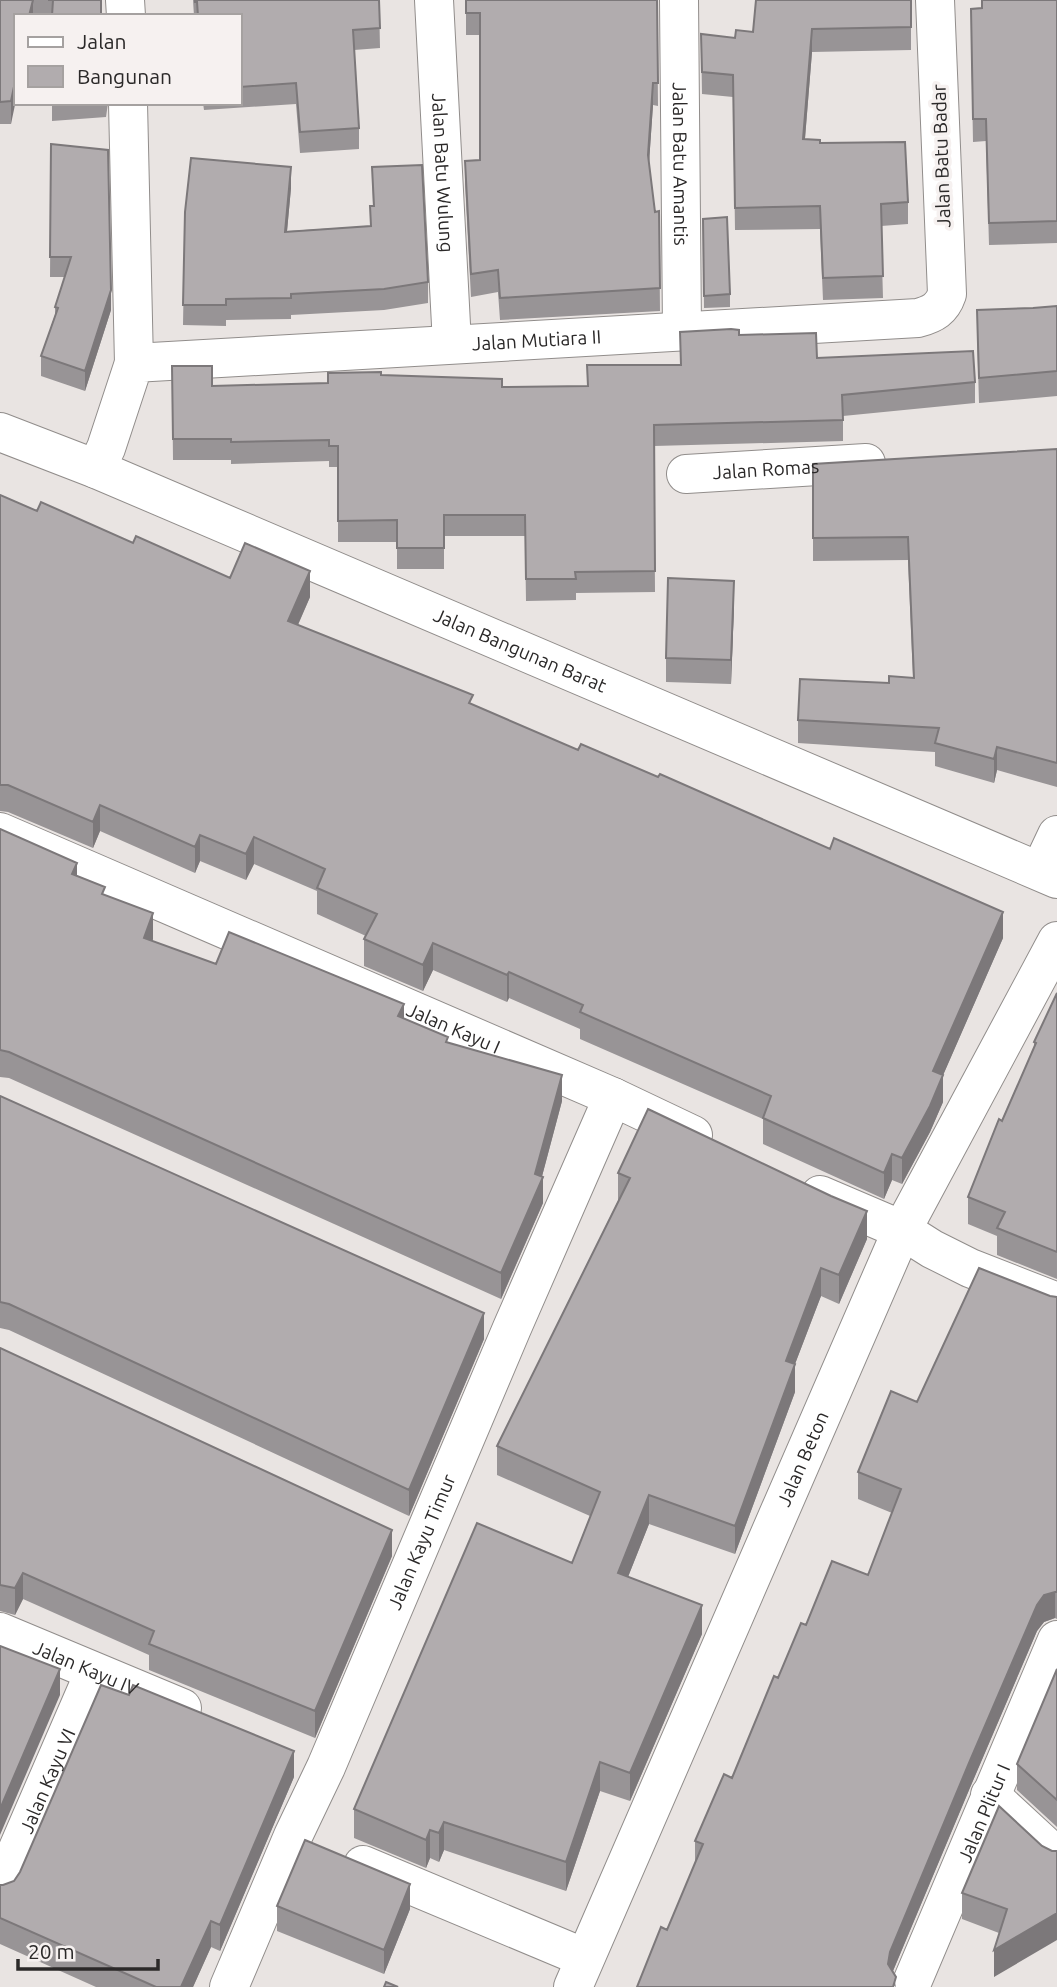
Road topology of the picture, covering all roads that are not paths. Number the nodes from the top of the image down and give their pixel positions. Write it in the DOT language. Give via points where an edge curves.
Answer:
graph roads {
  1 [pos="434,0"];
  2 [pos="678,0"];
  3 [pos="935,0"];
  4 [pos="128,105"];
  5 [pos="939,309"];
  6 [pos="682,330"];
  7 [pos="452,344"];
  8 [pos="134,363"];
  9 [pos="0,432"];
  10 [pos="906,460"];
  11 [pos="96,469"];
  12 [pos="686,474"];
  13 [pos="0,832"];
  14 [pos="1057,835"];
  15 [pos="1048,875"];
  16 [pos="1057,941"];
  17 [pos="613,1097"];
  18 [pos="723,1150"];
  19 [pos="794,1183"];
  20 [pos="902,1230"];
  21 [pos="1057,1302"];
  22 [pos="0,1632"];
  23 [pos="1057,1640"];
  24 [pos="94,1673"];
  25 [pos="210,1720"];
  26 [pos="990,1795"];
  27 [pos="293,1836"];
  28 [pos="1057,1857"];
  29 [pos="0,1888"];
  30 [pos="579,1973"];
  31 [pos="229,1987"];
  32 [pos="910,1987"];
  1 -- 7 [label="street, Jalan Batu Wulung"];
  2 -- 6 [label="street, Jalan Batu Amantis"];
  3 -- 5 [label="street, Jalan Batu Badar" via="947,293"];
  4 -- 8 [label="street"];
  5 -- 6 [label="street, Jalan Mutiara II" via="918,318"];
  6 -- 7 [label="street, Jalan Mutiara II"];
  7 -- 8 [label="street, Jalan Mutiara II"];
  8 -- 11 [label="street"];
  9 -- 11 [label="street, Jalan Bangunan Barat"];
  10 -- 12 [label="street, Jalan Romas"];
  11 -- 15 [label="street, Jalan Bangunan Barat"];
  13 -- 17 [label="street, Jalan Kayu I"];
  14 -- 15 [label="street"];
  16 -- 20 [label="street, Jalan Beton"];
  17 -- 18 [label="street, Jalan Kayu I"];
  17 -- 27 [label="street, Jalan Kayu Timur" via="499,1322 313,1762"];
  19 -- 20 [label="street"];
  20 -- 21 [label="street" via="970,1268"];
  20 -- 30 [label="street, Jalan Beton"];
  22 -- 24 [label="street, Jalan Kayu IV"];
  23 -- 26 [label="street, Jalan Plitur I"];
  24 -- 25 [label="street, Jalan Kayu IV"];
  24 -- 29 [label="street, Jalan Kayu VI"];
  26 -- 28 [label="street"];
  26 -- 32 [label="street, Jalan Plitur I"];
  27 -- 30 [label="street"];
  27 -- 31 [label="street, Jalan Kayu Timur"];
}
